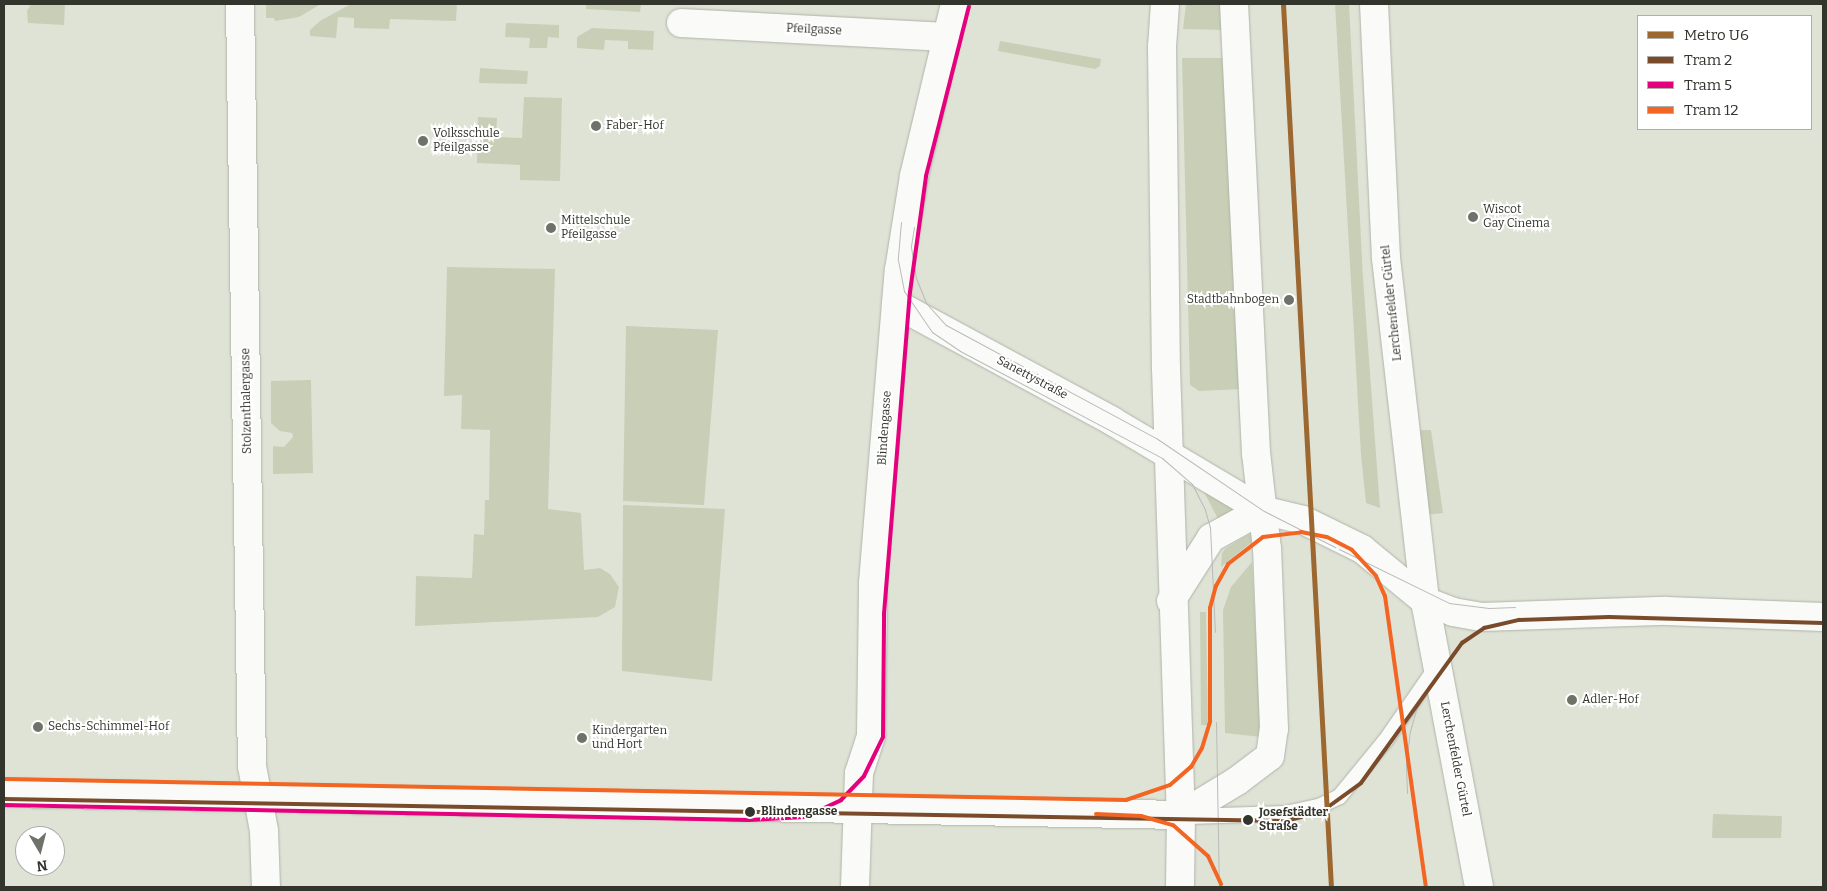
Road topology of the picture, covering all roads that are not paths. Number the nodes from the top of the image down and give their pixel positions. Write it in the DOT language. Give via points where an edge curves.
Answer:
graph roads {
  1 [pos="240,4"];
  2 [pos="955,4"];
  3 [pos="1165,4"];
  4 [pos="1234,4"];
  5 [pos="1374,4"];
  6 [pos="681,23"];
  7 [pos="946,37"];
  8 [pos="896,304"];
  9 [pos="1168,455"];
  10 [pos="1262,510"];
  11 [pos="1171,601"];
  12 [pos="1424,601"];
  13 [pos="1823,617"];
  14 [pos="1436,665"];
  15 [pos="4,793"];
  16 [pos="257,797"];
  17 [pos="858,809"];
  18 [pos="1180,815"];
  19 [pos="266,887"];
  20 [pos="855,887"];
  21 [pos="1180,887"];
  22 [pos="1479,887"];
  1 -- 16 [label="street, Stolzenthalergasse" via="252,766"];
  2 -- 7 [label="street, Blindengasse"];
  3 -- 9 [label="street" via="1162,47"];
  4 -- 10 [label="street" via="1256,453"];
  5 -- 12 [label="street, Lerchenfelder Gürtel" via="1386,258"];
  6 -- 7 [label="street, Pfeilgasse"];
  7 -- 8 [label="street, Blindengasse" via="914,176"];
  8 -- 9 [label="street, Sanettystraße" via="1112,421"];
  8 -- 17 [label="street, Blindengasse" via="873,584 872,735 859,773"];
  9 -- 10 [label="street"];
  9 -- 11 [label="street"];
  10 -- 11 [label="street" via="1212,538"];
  10 -- 12 [label="street" via="1303,520 1362,549"];
  10 -- 18 [label="street" via="1267,549 1274,729 1270,756 1237,781"];
  11 -- 18 [label="street"];
  12 -- 13 [label="street" via="1452,612 1480,617 1602,610"];
  12 -- 14 [label="street, Lerchenfelder Gürtel"];
  14 -- 18 [label="lane" via="1385,740 1339,796 1318,806 1285,814"];
  14 -- 22 [label="street, Lerchenfelder Gürtel"];
  15 -- 16 [label="street"];
  16 -- 17 [label="street"];
  16 -- 19 [label="street, Stolzenthalergasse" via="264,831"];
  17 -- 18 [label="street"];
  17 -- 20 [label="street, Blindengasse"];
  18 -- 21 [label="street"];
}
